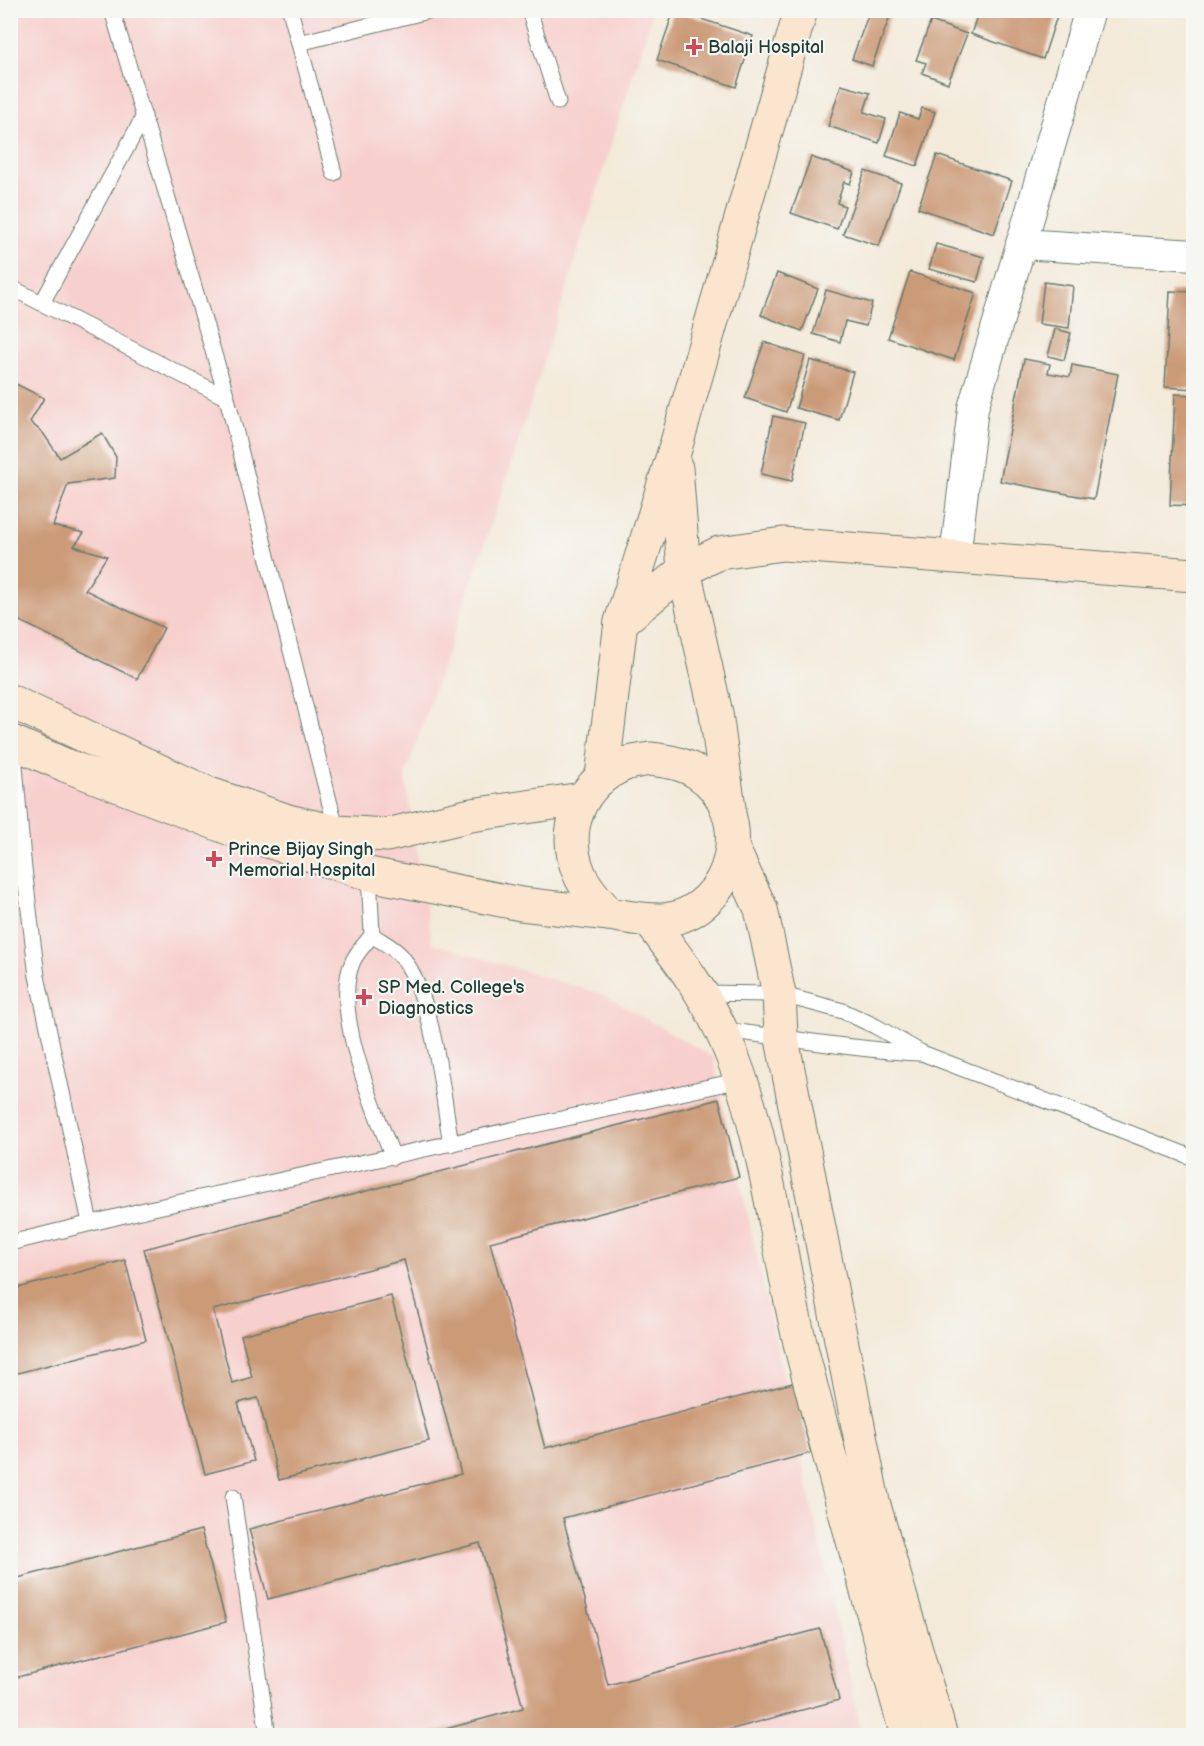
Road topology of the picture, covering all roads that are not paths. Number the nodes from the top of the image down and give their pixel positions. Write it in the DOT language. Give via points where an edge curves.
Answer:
graph roads {
  1 [pos="112,10"];
  2 [pos="290,10"];
  3 [pos="432,10"];
  4 [pos="529,10"];
  5 [pos="801,10"];
  6 [pos="1090,10"];
  7 [pos="299,43"];
  8 [pos="558,102"];
  9 [pos="144,116"];
  10 [pos="334,173"];
  11 [pos="1022,244"];
  12 [pos="1194,255"];
  13 [pos="10,287"];
  14 [pos="42,303"];
  15 [pos="227,398"];
  16 [pos="675,449"];
  17 [pos="954,557"];
  18 [pos="684,570"];
  19 [pos="1194,575"];
  20 [pos="621,622"];
  21 [pos="10,701"];
  22 [pos="12,742"];
  23 [pos="592,787"];
  24 [pos="729,814"];
  25 [pos="338,832"];
  26 [pos="733,849"];
  27 [pos="23,860"];
  28 [pos="355,869"];
  29 [pos="10,888"];
  30 [pos="609,914"];
  31 [pos="649,920"];
  32 [pos="372,935"];
  33 [pos="702,993"];
  34 [pos="779,994"];
  35 [pos="721,1030"];
  36 [pos="781,1036"];
  37 [pos="922,1053"];
  38 [pos="741,1080"];
  39 [pos="451,1143"];
  40 [pos="393,1157"];
  41 [pos="1194,1158"];
  42 [pos="90,1223"];
  43 [pos="10,1243"];
  44 [pos="233,1497"];
  45 [pos="268,1736"];
  46 [pos="907,1736"];
  47 [pos="941,1736"];
  1 -- 9 [label="lane"];
  2 -- 7 [label="lane"];
  3 -- 7 [label="lane"];
  4 -- 8 [label="lane"];
  5 -- 16 [label="street"];
  6 -- 11 [label="street"];
  7 -- 10 [label="lane"];
  9 -- 14 [label="lane"];
  9 -- 15 [label="lane"];
  11 -- 12 [label="street"];
  11 -- 17 [label="street" via="973,408"];
  13 -- 14 [label="lane"];
  14 -- 15 [label="lane"];
  15 -- 25 [label="lane"];
  16 -- 18 [label="street"];
  16 -- 20 [label="street"];
  17 -- 18 [label="street" via="783,544 719,553"];
  17 -- 19 [label="street"];
  18 -- 20 [label="street"];
  18 -- 24 [label="street" via="716,713"];
  20 -- 23 [label="street"];
  21 -- 25 [label="street" via="207,793 288,821"];
  22 -- 27 [label="lane"];
  22 -- 28 [label="street" via="231,830"];
  23 -- 24 [label="street" via="625,764 650,759 675,762 699,774 717,791"];
  23 -- 25 [label="street" via="387,835"];
  23 -- 30 [label="street" via="573,823 572,849 579,874"];
  24 -- 26 [label="street"];
  25 -- 28 [label="street"];
  26 -- 31 [label="street" via="726,874 711,896 690,911 665,920"];
  26 -- 34 [label="street" via="761,909"];
  27 -- 29 [label="lane"];
  27 -- 42 [label="lane" via="37,976"];
  28 -- 30 [label="street" via="521,904"];
  28 -- 32 [label="lane"];
  30 -- 31 [label="street"];
  31 -- 33 [label="street"];
  32 -- 39 [label="lane" via="400,955 417,982 434,1043"];
  32 -- 40 [label="lane" via="353,961 347,1012 366,1087"];
  33 -- 34 [label="lane"];
  33 -- 35 [label="street"];
  34 -- 36 [label="street"];
  34 -- 37 [label="lane" via="843,1011"];
  35 -- 36 [label="lane"];
  35 -- 38 [label="street"];
  36 -- 37 [label="lane" via="854,1049"];
  36 -- 47 [label="street" via="873,1502"];
  37 -- 41 [label="lane"];
  38 -- 39 [label="lane"];
  38 -- 46 [label="street" via="803,1357"];
  39 -- 40 [label="lane"];
  40 -- 42 [label="lane"];
  42 -- 43 [label="lane"];
  44 -- 45 [label="lane"];
}
